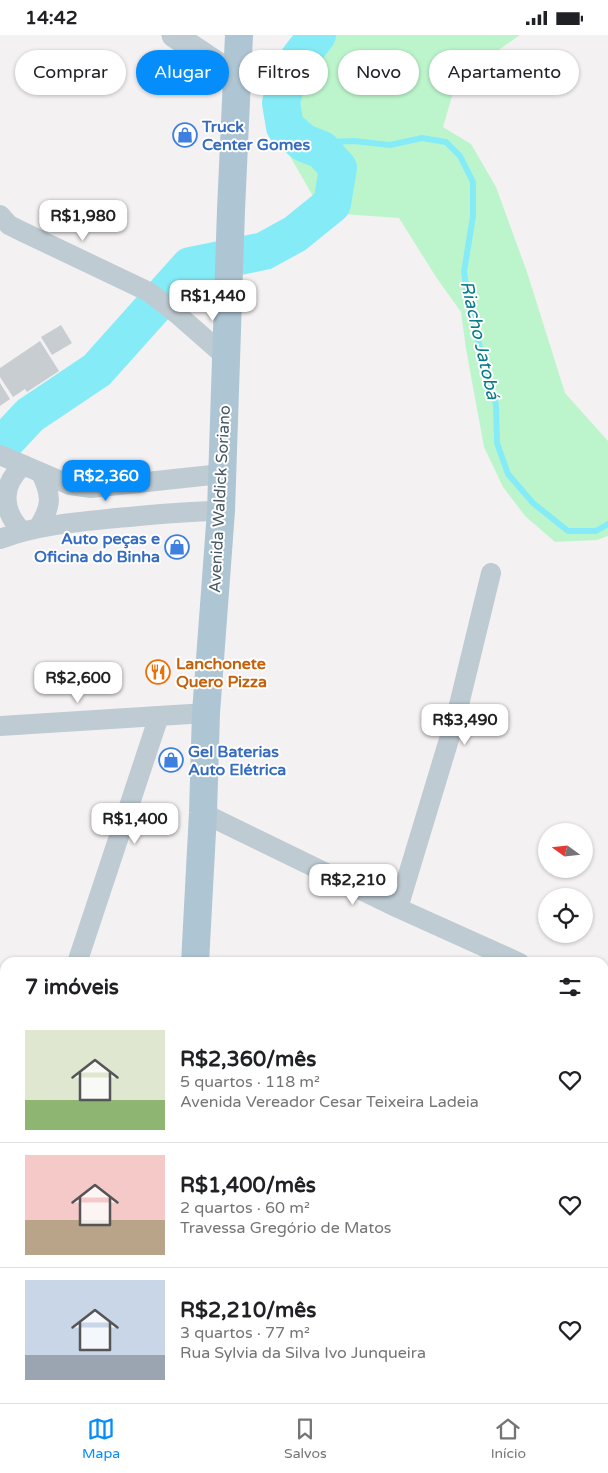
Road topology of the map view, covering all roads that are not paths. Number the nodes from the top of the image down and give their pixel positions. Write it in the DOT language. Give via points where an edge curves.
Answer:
graph roads {
  1 [pos="174,35"];
  2 [pos="239,35"];
  3 [pos="238,78"];
  4 [pos="0,215"];
  5 [pos="226,357"];
  6 [pos="0,455"];
  7 [pos="33,469"];
  8 [pos="221,474"];
  9 [pos="221,511"];
  10 [pos="30,529"];
  11 [pos="0,539"];
  12 [pos="491,573"];
  13 [pos="206,713"];
  14 [pos="159,716"];
  15 [pos="0,726"];
  16 [pos="203,813"];
  17 [pos="398,908"];
  18 [pos="79,957"];
  19 [pos="195,957"];
  20 [pos="507,957"];
  1 -- 3 [label="street"];
  2 -- 3 [label="main road, Avenida Waldick Soriano"];
  3 -- 5 [label="main road, Avenida Waldick Soriano"];
  4 -- 5 [label="street" via="9,225 148,292"];
  5 -- 8 [label="main road, Avenida Waldick Soriano"];
  6 -- 7 [label="street"];
  7 -- 8 [label="street" via="70,485 91,488"];
  7 -- 10 [label="street" via="48,488 49,509"];
  7 -- 10 [label="street" via="17,471 6,501 9,516"];
  8 -- 9 [label="main road, Avenida Waldick Soriano"];
  9 -- 10 [label="street" via="174,512"];
  9 -- 13 [label="main road, Avenida Waldick Soriano"];
  10 -- 11 [label="street"];
  12 -- 17 [label="street" via="457,713"];
  13 -- 14 [label="street"];
  13 -- 16 [label="main road, Avenida Waldick Soriano"];
  14 -- 15 [label="street"];
  14 -- 18 [label="street"];
  16 -- 17 [label="street"];
  16 -- 19 [label="main road, Avenida Waldick Soriano"];
  17 -- 20 [label="street"];
}
